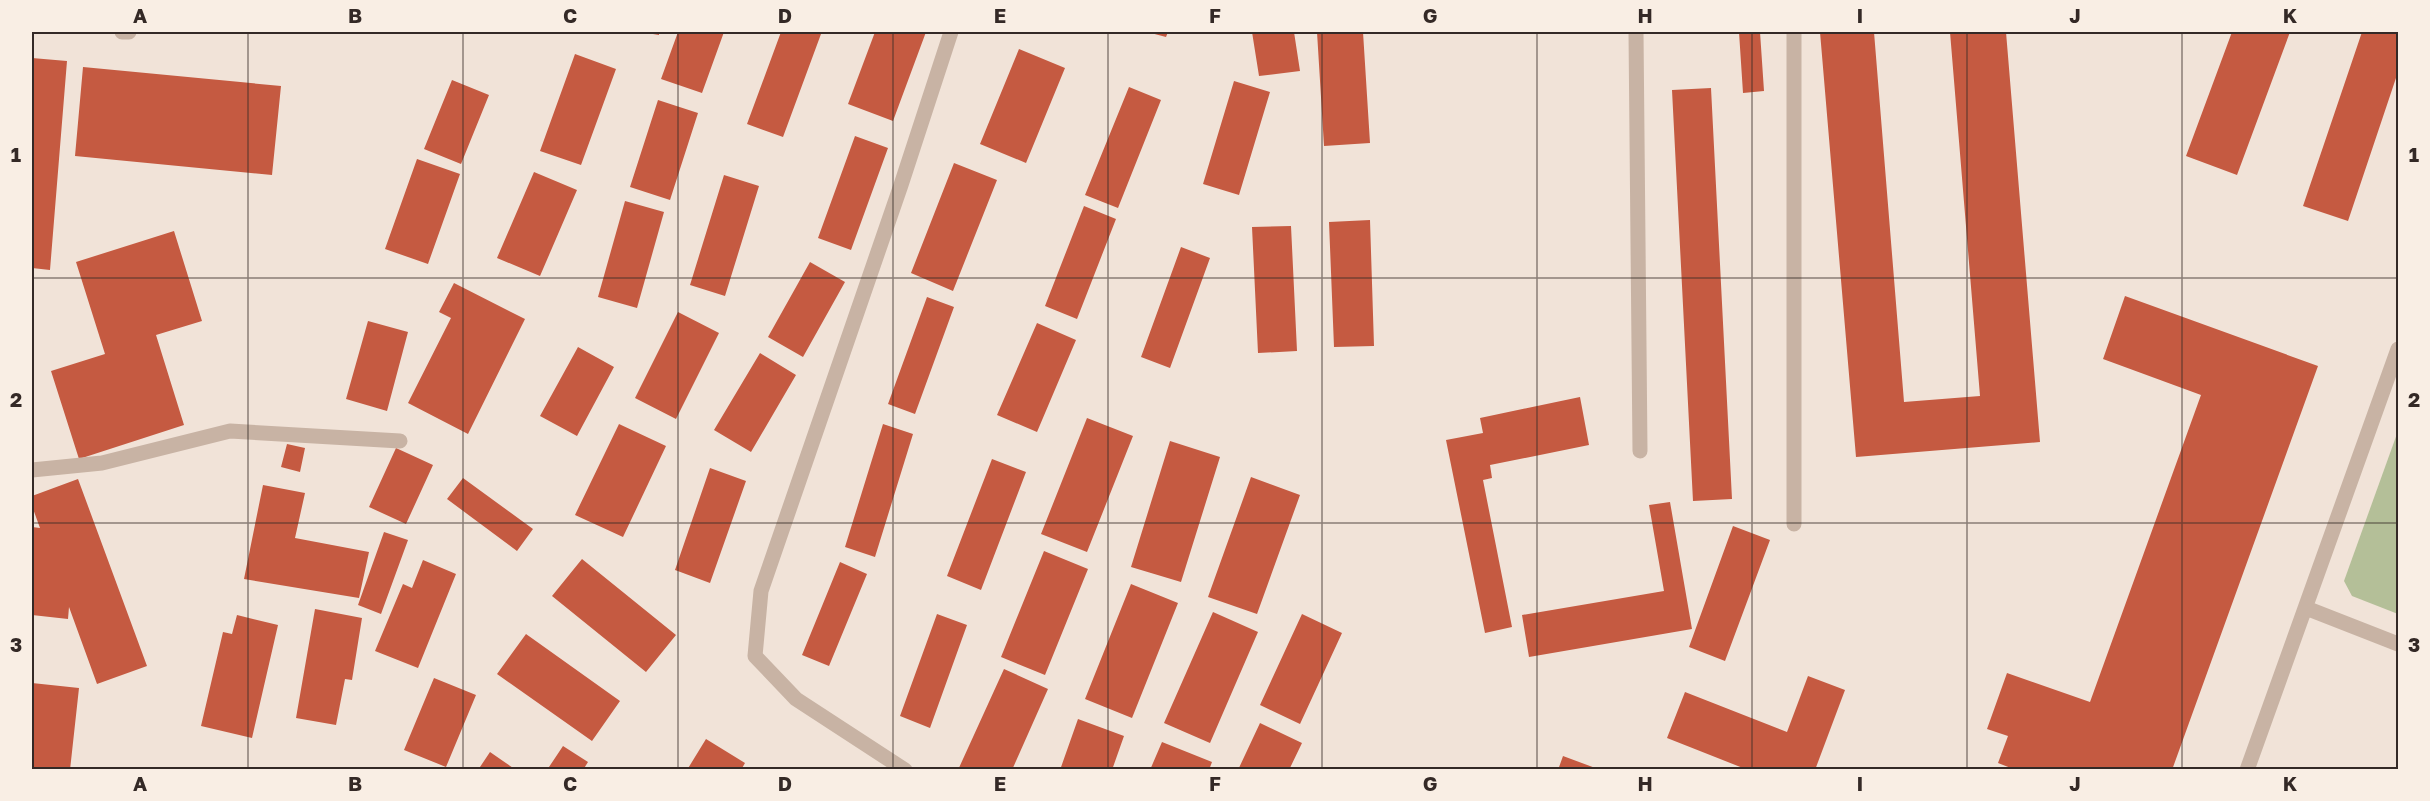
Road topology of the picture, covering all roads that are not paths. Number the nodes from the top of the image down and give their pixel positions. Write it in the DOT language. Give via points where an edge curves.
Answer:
graph roads {
  1 [pos="122,32"];
  2 [pos="129,32"];
  3 [pos="951,32"];
  4 [pos="1636,32"];
  5 [pos="1794,32"];
  6 [pos="2398,349"];
  7 [pos="400,441"];
  8 [pos="1640,451"];
  9 [pos="32,470"];
  10 [pos="1794,524"];
  11 [pos="2306,608"];
  12 [pos="2398,644"];
  13 [pos="905,770"];
  14 [pos="2247,770"];
  1 -- 2 [label="street"];
  3 -- 13 [label="street" via="762,591 755,656 796,699"];
  4 -- 8 [label="street"];
  5 -- 10 [label="street"];
  6 -- 11 [label="street"];
  7 -- 9 [label="street" via="230,431 102,463"];
  11 -- 12 [label="street"];
  11 -- 14 [label="street"];
}
